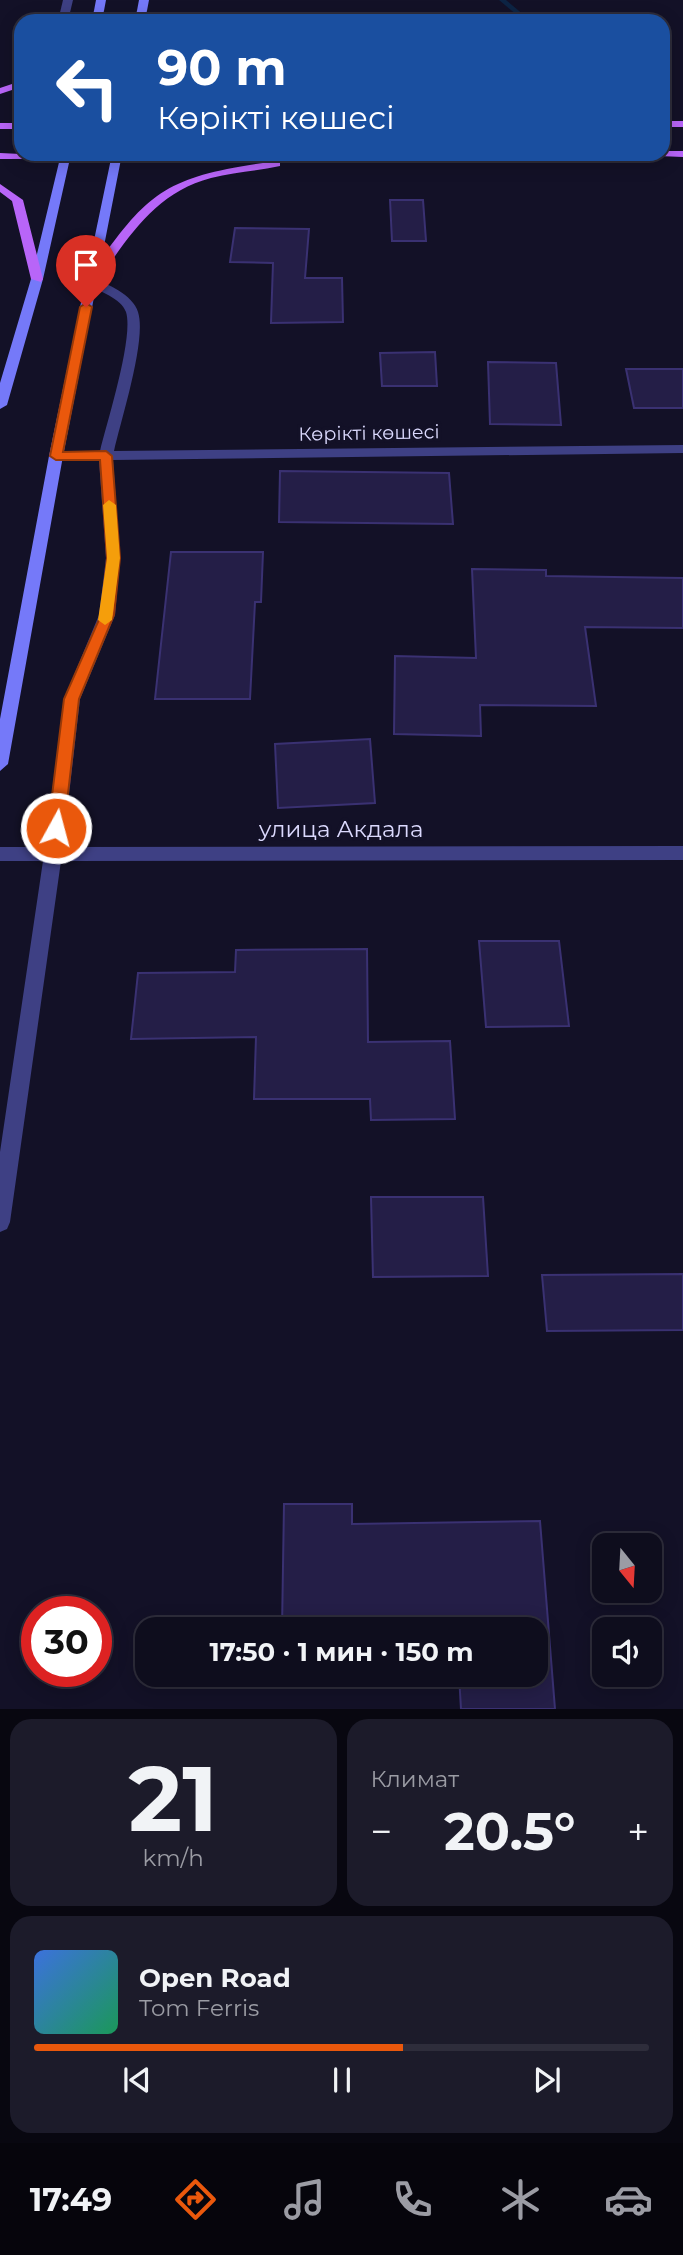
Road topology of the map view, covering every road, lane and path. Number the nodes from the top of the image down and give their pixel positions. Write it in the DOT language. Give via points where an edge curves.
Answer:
graph roads {
  1 [pos="65,161"];
  2 [pos="116,161"];
  3 [pos="303,161"];
  4 [pos="0,187"];
  5 [pos="37,279"];
  6 [pos="91,282"];
  7 [pos="0,405"];
  8 [pos="683,449"];
  9 [pos="56,456"];
  10 [pos="106,456"];
  11 [pos="0,764"];
  12 [pos="683,853"];
  13 [pos="0,854"];
  14 [pos="53,854"];
  15 [pos="0,1222"];
  1 -- 5 [label="main road"];
  2 -- 6 [label="main road"];
  3 -- 6 [label="main road" via="178,186 150,204"];
  4 -- 5 [label="main road" via="17,200"];
  5 -- 7 [label="main road"];
  6 -- 9 [label="main road"];
  6 -- 10 [label="street" via="122,298 132,311 134,334"];
  8 -- 10 [label="street, Көрікті көшесі"];
  9 -- 10 [label="street, Көрікті көшесі"];
  9 -- 11 [label="main road"];
  10 -- 14 [label="street" via="113,558 107,615 72,699"];
  12 -- 14 [label="street, улица Акдала"];
  13 -- 14 [label="street, улица Акдала"];
  14 -- 15 [label="street"];
}
